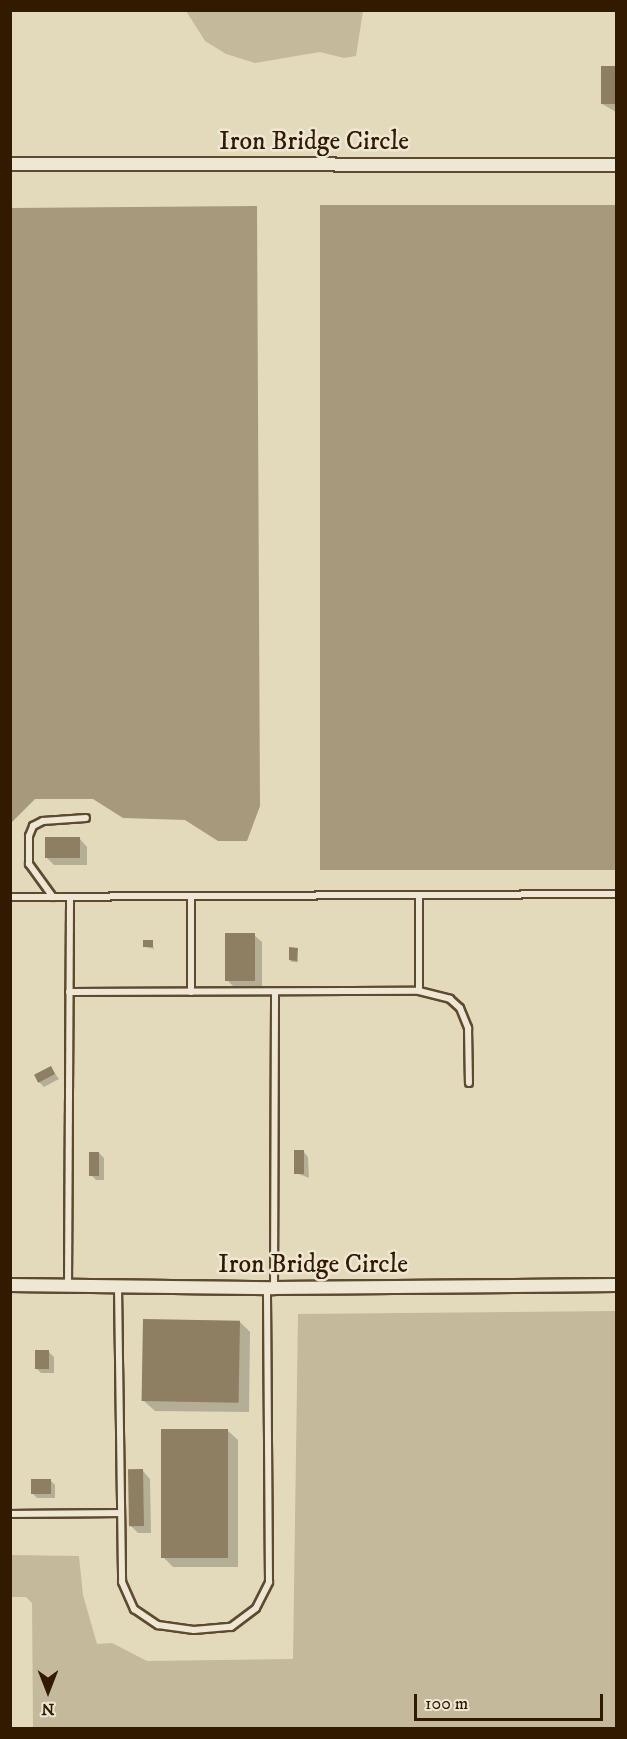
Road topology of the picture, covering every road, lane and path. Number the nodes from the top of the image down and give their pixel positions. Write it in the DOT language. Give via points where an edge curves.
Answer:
graph roads {
  1 [pos="10,164"];
  2 [pos="616,165"];
  3 [pos="86,818"];
  4 [pos="616,894"];
  5 [pos="419,895"];
  6 [pos="191,896"];
  7 [pos="10,897"];
  8 [pos="53,897"];
  9 [pos="70,897"];
  10 [pos="419,991"];
  11 [pos="69,992"];
  12 [pos="191,992"];
  13 [pos="275,992"];
  14 [pos="469,1083"];
  15 [pos="10,1285"];
  16 [pos="616,1285"];
  17 [pos="68,1286"];
  18 [pos="118,1287"];
  19 [pos="270,1288"];
  20 [pos="10,1514"];
  21 [pos="121,1514"];
  1 -- 2 [label="street, Iron Bridge Circle"];
  3 -- 8 [label="lane" via="43,821 33,826 29,864"];
  4 -- 5 [label="lane"];
  5 -- 6 [label="lane"];
  5 -- 10 [label="lane"];
  6 -- 9 [label="lane"];
  6 -- 12 [label="lane"];
  7 -- 8 [label="lane"];
  8 -- 9 [label="lane"];
  9 -- 11 [label="lane"];
  10 -- 13 [label="lane"];
  10 -- 14 [label="lane" via="450,999 460,1008 468,1028"];
  11 -- 12 [label="lane"];
  11 -- 17 [label="lane"];
  12 -- 13 [label="lane"];
  13 -- 19 [label="lane"];
  15 -- 17 [label="street, Iron Bridge Circle"];
  16 -- 19 [label="street, Iron Bridge Circle"];
  17 -- 18 [label="street, Iron Bridge Circle"];
  18 -- 19 [label="street, Iron Bridge Circle"];
  18 -- 21 [label="lane"];
  19 -- 21 [label="lane" via="269,1582 256,1608 231,1627 194,1630 158,1625 134,1609 122,1582"];
  20 -- 21 [label="lane"];
}
